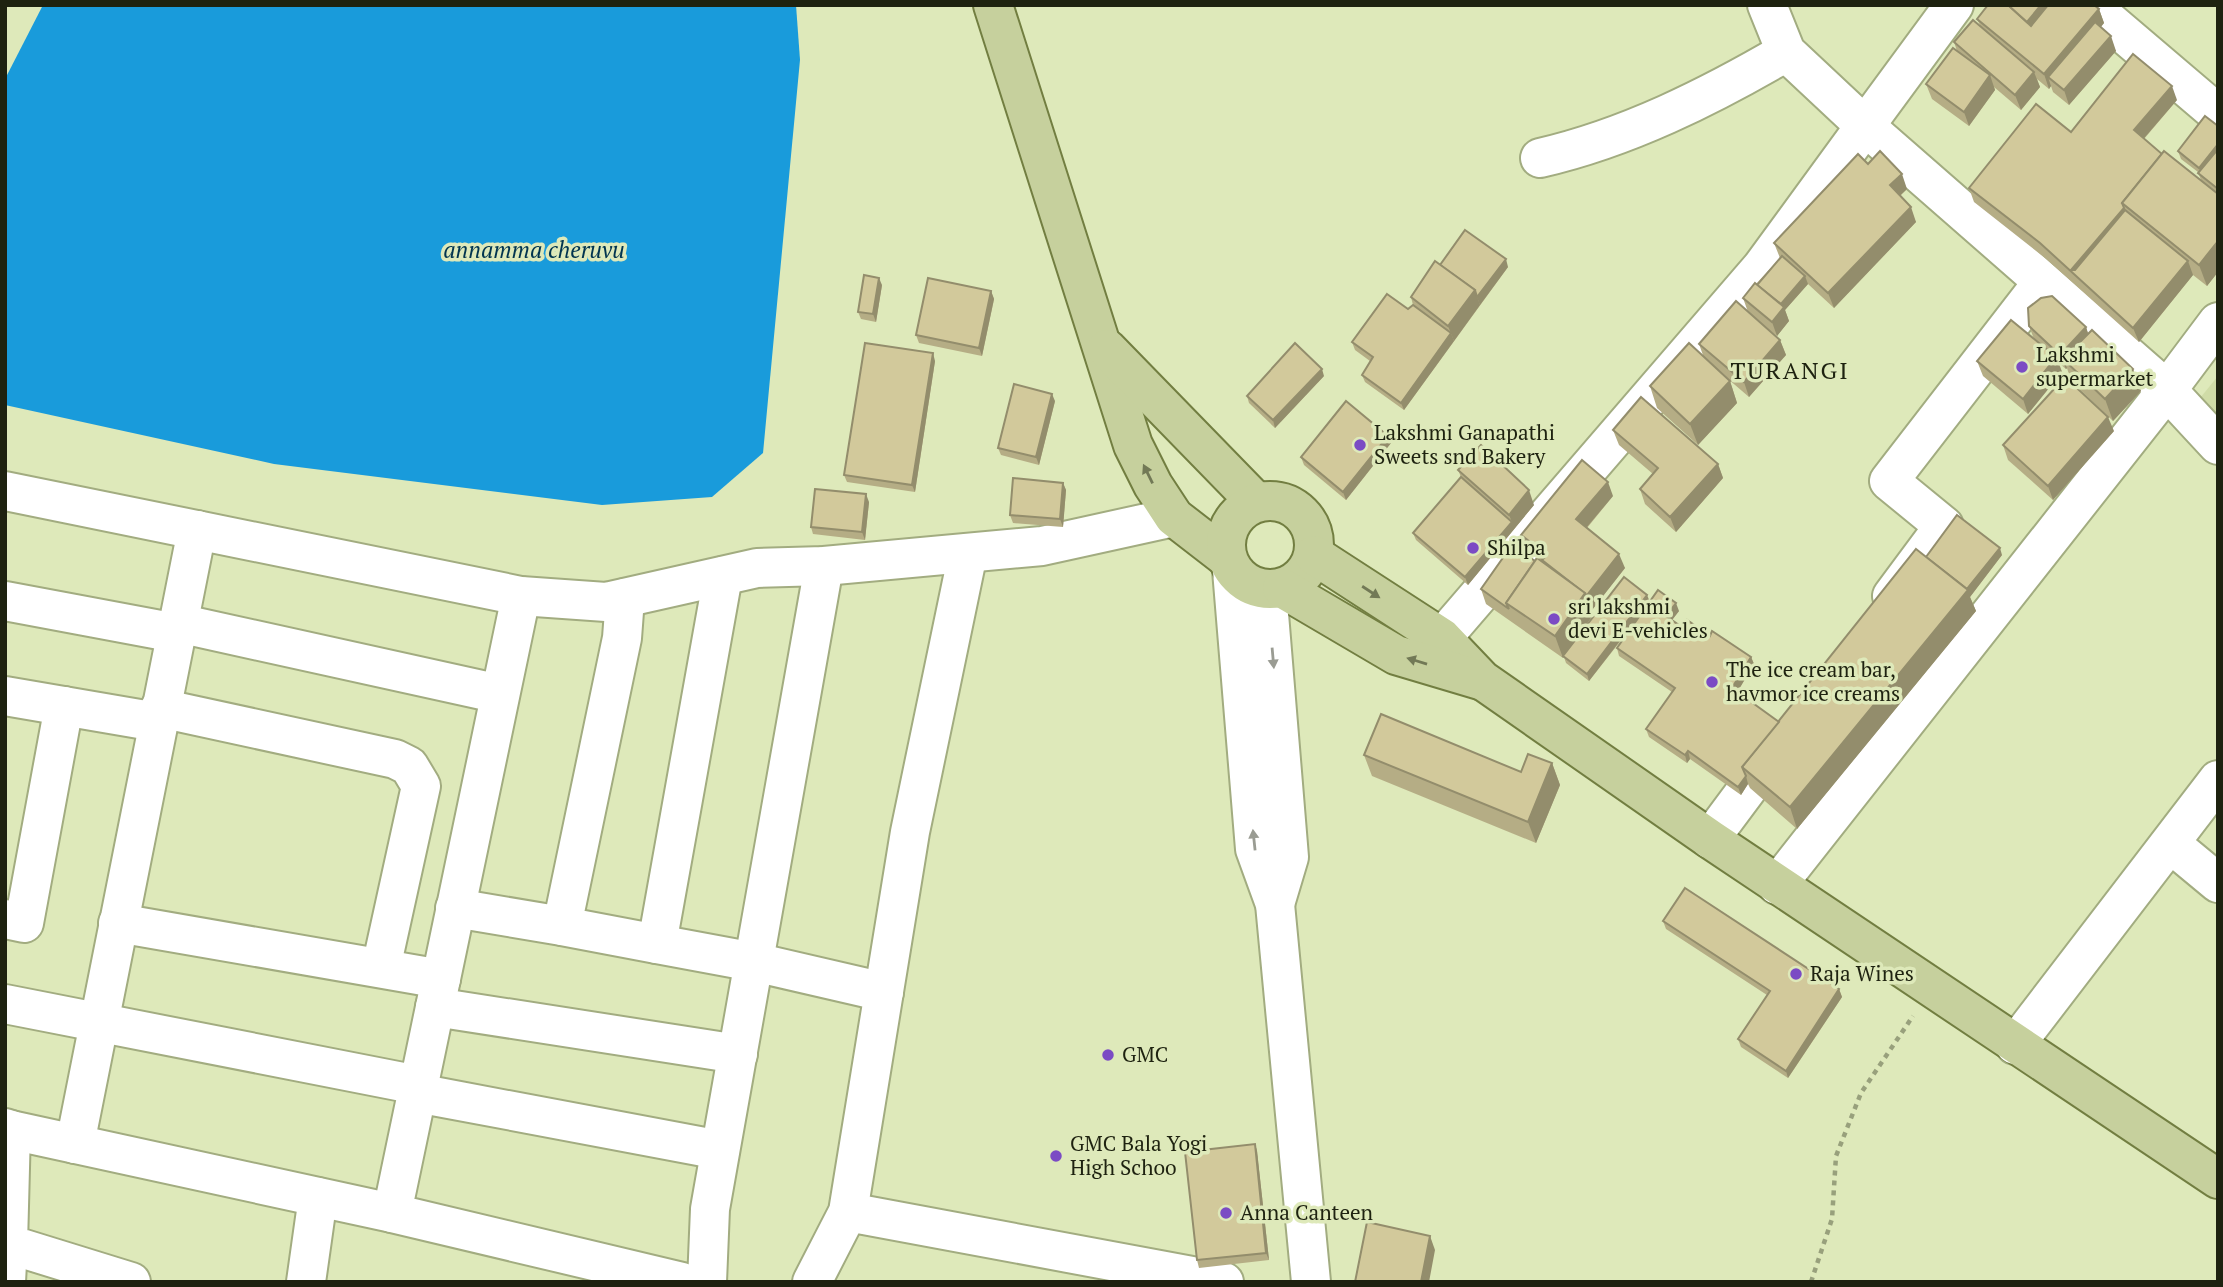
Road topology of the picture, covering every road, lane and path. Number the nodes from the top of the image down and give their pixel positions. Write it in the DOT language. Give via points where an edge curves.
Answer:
graph roads {
  1 [pos="993,5"];
  2 [pos="1767,5"];
  3 [pos="1954,5"];
  4 [pos="2090,5"];
  5 [pos="1786,52"];
  6 [pos="2218,114"];
  7 [pos="1865,126"];
  8 [pos="1540,158"];
  9 [pos="2042,283"];
  10 [pos="2218,322"];
  11 [pos="1099,340"];
  12 [pos="2167,390"];
  13 [pos="2218,444"];
  14 [pos="5,491"];
  15 [pos="1256,502"];
  16 [pos="1174,517"];
  17 [pos="197,530"];
  18 [pos="968,553"];
  19 [pos="1314,555"];
  20 [pos="1230,564"];
  21 [pos="824,566"];
  22 [pos="723,576"];
  23 [pos="1275,589"];
  24 [pos="521,596"];
  25 [pos="625,598"];
  26 [pos="5,601"];
  27 [pos="1868,627"];
  28 [pos="177,628"];
  29 [pos="1442,638"];
  30 [pos="1482,680"];
  31 [pos="500,694"];
  32 [pos="5,695"];
  33 [pos="64,706"];
  34 [pos="159,715"];
  35 [pos="1801,716"];
  36 [pos="2218,780"];
  37 [pos="1710,839"];
  38 [pos="2171,844"];
  39 [pos="2218,883"];
  40 [pos="1777,885"];
  41 [pos="1275,904"];
  42 [pos="456,908"];
  43 [pos="5,919"];
  44 [pos="118,923"];
  45 [pos="562,926"];
  46 [pos="657,944"];
  47 [pos="754,962"];
  48 [pos="380,968"];
  49 [pos="1933,987"];
  50 [pos="884,992"];
  51 [pos="438,993"];
  52 [pos="5,1004"];
  53 [pos="99,1023"];
  54 [pos="2015,1045"];
  55 [pos="738,1054"];
  56 [pos="418,1089"];
  57 [pos="8,1129"];
  58 [pos="75,1144"];
  59 [pos="720,1150"];
  60 [pos="2218,1179"];
  61 [pos="318,1196"];
  62 [pos="848,1212"];
  63 [pos="392,1213"];
  64 [pos="7,1236"];
  65 [pos="6,1282"];
  66 [pos="131,1282"];
  67 [pos="306,1282"];
  68 [pos="682,1282"];
  69 [pos="707,1282"];
  70 [pos="812,1282"];
  71 [pos="1224,1282"];
  72 [pos="1311,1282"];
  73 [pos="1811,1282"];
  1 -- 11 [label="main road"];
  2 -- 5 [label="street"];
  3 -- 7 [label="street"];
  4 -- 6 [label="street"];
  5 -- 7 [label="street"];
  5 -- 8 [label="street" via="1713,95 1583,148"];
  7 -- 9 [label="street"];
  7 -- 29 [label="street" via="1762,267"];
  9 -- 12 [label="street"];
  9 -- 27 [label="street" via="1889,481 1944,526"];
  10 -- 12 [label="street"];
  11 -- 15 [label="main road"];
  16 -- 11 [label="main road, one-way" via="1133,445"];
  12 -- 13 [label="street"];
  12 -- 40 [label="street"];
  14 -- 17 [label="street"];
  15 -- 19 [label="main road" via="1279,500 1300,512 1312,531"];
  15 -- 20 [label="main road" via="1237,514 1226,535"];
  16 -- 18 [label="street" via="1042,546"];
  16 -- 20 [label="main road"];
  17 -- 24 [label="street"];
  17 -- 28 [label="street"];
  18 -- 21 [label="street"];
  18 -- 50 [label="street" via="910,831"];
  19 -- 23 [label="main road" via="1303,575"];
  19 -- 29 [label="main road, one-way"];
  20 -- 23 [label="main road" via="1248,584"];
  41 -- 20 [label="street, one-way" via="1255,849"];
  21 -- 22 [label="street" via="757,568"];
  21 -- 47 [label="street"];
  22 -- 25 [label="street"];
  22 -- 46 [label="street"];
  30 -- 23 [label="main road, one-way" via="1396,654"];
  23 -- 41 [label="street, one-way" via="1289,857"];
  24 -- 25 [label="street" via="606,602"];
  24 -- 31 [label="street"];
  25 -- 45 [label="street" via="622,638"];
  26 -- 28 [label="street"];
  28 -- 31 [label="street"];
  28 -- 34 [label="street"];
  29 -- 30 [label="main road"];
  30 -- 37 [label="main road"];
  31 -- 42 [label="street"];
  32 -- 33 [label="street"];
  33 -- 34 [label="street"];
  33 -- 43 [label="street" via="24,923"];
  34 -- 44 [label="street"];
  34 -- 48 [label="street" via="395,759 409,766 421,786"];
  35 -- 37 [label="street"];
  36 -- 38 [label="street"];
  37 -- 40 [label="main road"];
  38 -- 39 [label="street"];
  38 -- 54 [label="street"];
  40 -- 49 [label="main road"];
  41 -- 72 [label="street"];
  42 -- 45 [label="street"];
  42 -- 51 [label="street"];
  44 -- 48 [label="street"];
  44 -- 53 [label="street"];
  45 -- 46 [label="street"];
  46 -- 47 [label="street"];
  47 -- 50 [label="street"];
  47 -- 55 [label="street"];
  48 -- 51 [label="street"];
  49 -- 54 [label="main road"];
  49 -- 73 [label="path" via="1861,1093 1836,1156 1832,1219"];
  50 -- 62 [label="street"];
  51 -- 55 [label="street"];
  51 -- 56 [label="street"];
  52 -- 53 [label="street"];
  53 -- 56 [label="street"];
  53 -- 58 [label="street"];
  54 -- 60 [label="main road"];
  55 -- 59 [label="street"];
  56 -- 59 [label="street"];
  56 -- 63 [label="street"];
  57 -- 58 [label="street"];
  57 -- 64 [label="street"];
  58 -- 61 [label="street"];
  59 -- 69 [label="street" via="710,1209"];
  61 -- 63 [label="street"];
  61 -- 67 [label="street"];
  62 -- 70 [label="street"];
  62 -- 71 [label="street"];
  63 -- 68 [label="street"];
  64 -- 65 [label="street"];
  64 -- 66 [label="street"];
}
